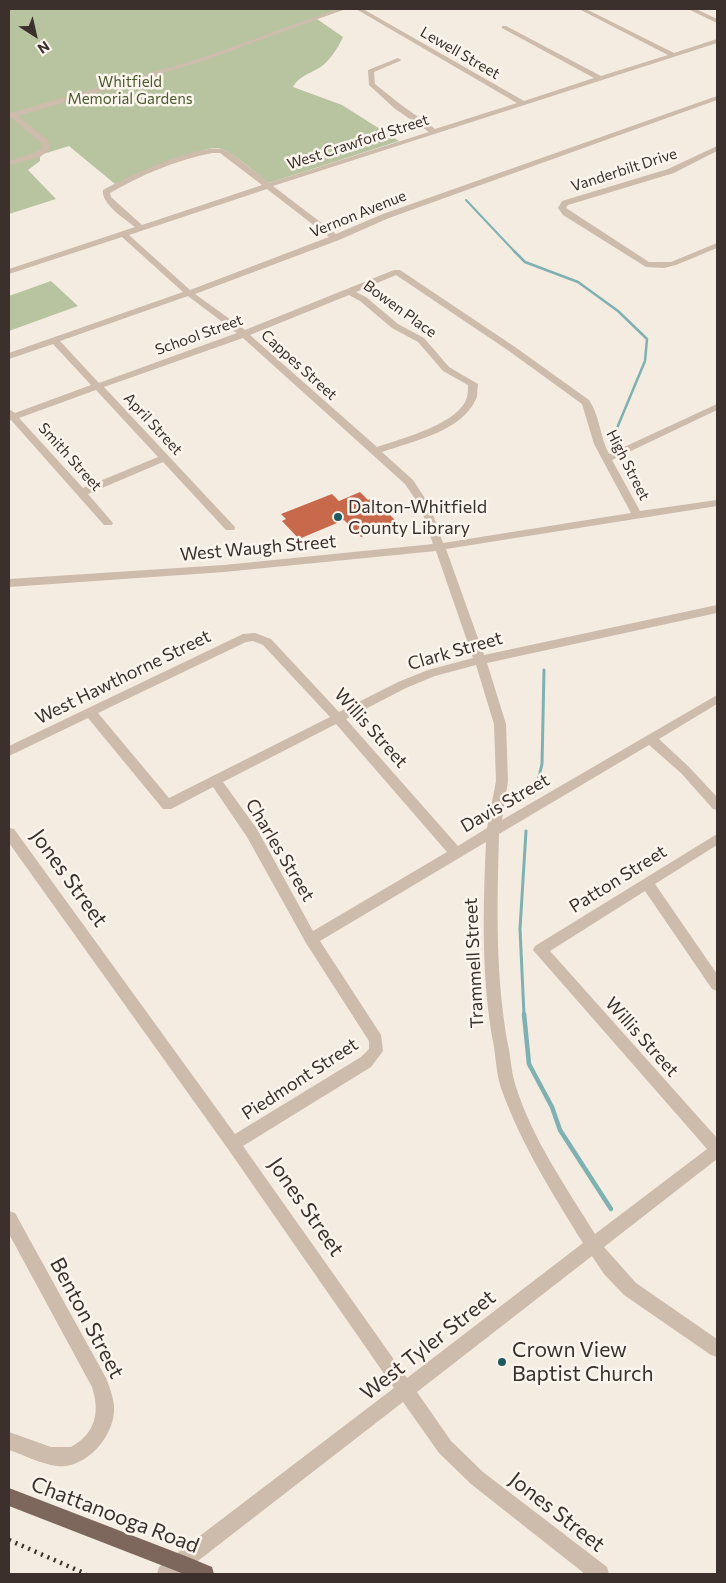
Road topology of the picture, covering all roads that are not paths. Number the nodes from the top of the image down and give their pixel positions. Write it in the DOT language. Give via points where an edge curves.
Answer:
graph roads {
  1 [pos="342,9"];
  2 [pos="359,9"];
  3 [pos="582,9"];
  4 [pos="691,9"];
  5 [pos="717,21"];
  6 [pos="504,27"];
  7 [pos="717,41"];
  8 [pos="674,55"];
  9 [pos="398,60"];
  10 [pos="599,78"];
  11 [pos="717,98"];
  12 [pos="522,103"];
  13 [pos="434,132"];
  14 [pos="717,148"];
  15 [pos="9,163"];
  16 [pos="267,186"];
  17 [pos="141,229"];
  18 [pos="123,234"];
  19 [pos="336,238"];
  20 [pos="717,245"];
  21 [pos="9,272"];
  22 [pos="397,272"];
  23 [pos="348,290"];
  24 [pos="189,293"];
  25 [pos="244,334"];
  26 [pos="54,340"];
  27 [pos="9,356"];
  28 [pos="96,386"];
  29 [pos="717,407"];
  30 [pos="10,416"];
  31 [pos="375,451"];
  32 [pos="165,458"];
  33 [pos="606,459"];
  34 [pos="81,492"];
  35 [pos="717,503"];
  36 [pos="425,506"];
  37 [pos="637,515"];
  38 [pos="108,523"];
  39 [pos="230,528"];
  40 [pos="440,547"];
  41 [pos="9,583"];
  42 [pos="717,609"];
  43 [pos="252,636"];
  44 [pos="480,660"];
  45 [pos="717,699"];
  46 [pos="90,712"];
  47 [pos="338,718"];
  48 [pos="650,738"];
  49 [pos="9,751"];
  50 [pos="215,781"];
  51 [pos="717,805"];
  52 [pos="9,833"];
  53 [pos="493,833"];
  54 [pos="717,839"];
  55 [pos="456,853"];
  56 [pos="647,883"];
  57 [pos="311,939"];
  58 [pos="540,950"];
  59 [pos="717,985"];
  60 [pos="234,1144"];
  61 [pos="717,1149"];
  62 [pos="9,1218"];
  63 [pos="593,1245"];
  64 [pos="717,1349"];
  65 [pos="407,1391"];
  66 [pos="9,1441"];
  67 [pos="9,1497"];
  68 [pos="182,1564"];
  69 [pos="166,1574"];
  70 [pos="205,1574"];
  71 [pos="600,1574"];
  1 -- 15 [label="street" via="201,60 14,115 45,142 46,149"];
  2 -- 12 [label="street, Lewell Street"];
  3 -- 8 [label="street"];
  4 -- 5 [label="street"];
  6 -- 10 [label="street"];
  7 -- 8 [label="street, West Crawford Street"];
  8 -- 10 [label="street, West Crawford Street"];
  9 -- 13 [label="street" via="370,71 372,86"];
  10 -- 12 [label="street, West Crawford Street"];
  11 -- 19 [label="street, Vernon Avenue" via="395,213"];
  12 -- 13 [label="street, West Crawford Street"];
  13 -- 16 [label="street, West Crawford Street"];
  14 -- 20 [label="street, Vanderbilt Drive" via="671,171 565,203 562,208 654,267"];
  16 -- 17 [label="street, West Crawford Street"];
  16 -- 17 [label="street" via="222,151 196,154 106,192 111,202"];
  16 -- 19 [label="street"];
  17 -- 18 [label="street, West Crawford Street"];
  18 -- 21 [label="street, West Crawford Street"];
  18 -- 24 [label="street, Cappes Street"];
  19 -- 24 [label="street, Vernon Avenue"];
  22 -- 23 [label="street, School Street"];
  22 -- 33 [label="street, High Street" via="586,402"];
  23 -- 25 [label="street, School Street"];
  23 -- 31 [label="street, Bowen Place" via="395,326 421,340 446,369 473,384 470,406 457,418"];
  24 -- 25 [label="street, Cappes Street"];
  24 -- 26 [label="street, Vernon Avenue"];
  25 -- 28 [label="street, School Street"];
  25 -- 31 [label="street, Cappes Street"];
  26 -- 27 [label="street, Vernon Avenue"];
  26 -- 28 [label="street, April Street"];
  28 -- 30 [label="street, School Street"];
  28 -- 32 [label="street, April Street"];
  29 -- 33 [label="street"];
  30 -- 34 [label="street, Smith Street"];
  31 -- 36 [label="street, Cappes Street" via="408,482"];
  32 -- 34 [label="street"];
  32 -- 39 [label="street, April Street"];
  33 -- 37 [label="street, High Street"];
  34 -- 38 [label="street, Smith Street"];
  35 -- 37 [label="street, West Waugh Street"];
  36 -- 40 [label="street, Trammell Street"];
  37 -- 40 [label="street, West Waugh Street"];
  40 -- 41 [label="street, West Waugh Street" via="243,568"];
  40 -- 44 [label="street, Trammell Street"];
  42 -- 44 [label="street, Clark Street"];
  43 -- 46 [label="street, West Hawthorne Street"];
  43 -- 47 [label="street, Willis Street" via="267,642"];
  44 -- 47 [label="street, Clark Street" via="402,685"];
  44 -- 53 [label="street, Trammell Street" via="500,724 502,781"];
  45 -- 48 [label="street, Davis Street"];
  46 -- 49 [label="street, West Hawthorne Street"];
  46 -- 50 [label="street, Clark Street" via="167,805"];
  47 -- 50 [label="street, Clark Street"];
  47 -- 55 [label="street, Willis Street"];
  48 -- 51 [label="street"];
  48 -- 53 [label="street, Davis Street"];
  50 -- 57 [label="street, Charles Street" via="252,833"];
  52 -- 60 [label="street, Jones Street"];
  53 -- 55 [label="street, Davis Street"];
  53 -- 63 [label="street, Trammell Street" via="490,916 495,1016 508,1086 525,1128"];
  54 -- 56 [label="street, Patton Street"];
  55 -- 57 [label="street, Davis Street"];
  56 -- 58 [label="street, Patton Street"];
  56 -- 59 [label="street"];
  57 -- 60 [label="street, Piedmont Street" via="376,1040 376,1051 366,1062"];
  58 -- 61 [label="street, Willis Street"];
  60 -- 65 [label="street, Jones Street"];
  61 -- 63 [label="street, West Tyler Street"];
  62 -- 66 [label="street, Benton Street" via="100,1384 106,1405 98,1433 70,1456 57,1457"];
  63 -- 64 [label="street, Trammell Street" via="630,1289"];
  63 -- 65 [label="street, West Tyler Street"];
  65 -- 68 [label="street, West Tyler Street"];
  65 -- 71 [label="street, Jones Street" via="445,1448 477,1478"];
  67 -- 68 [label="main road, Chattanooga Road"];
  68 -- 69 [label="street, West Tyler Street"];
  68 -- 70 [label="main road, Chattanooga Road"];
}
